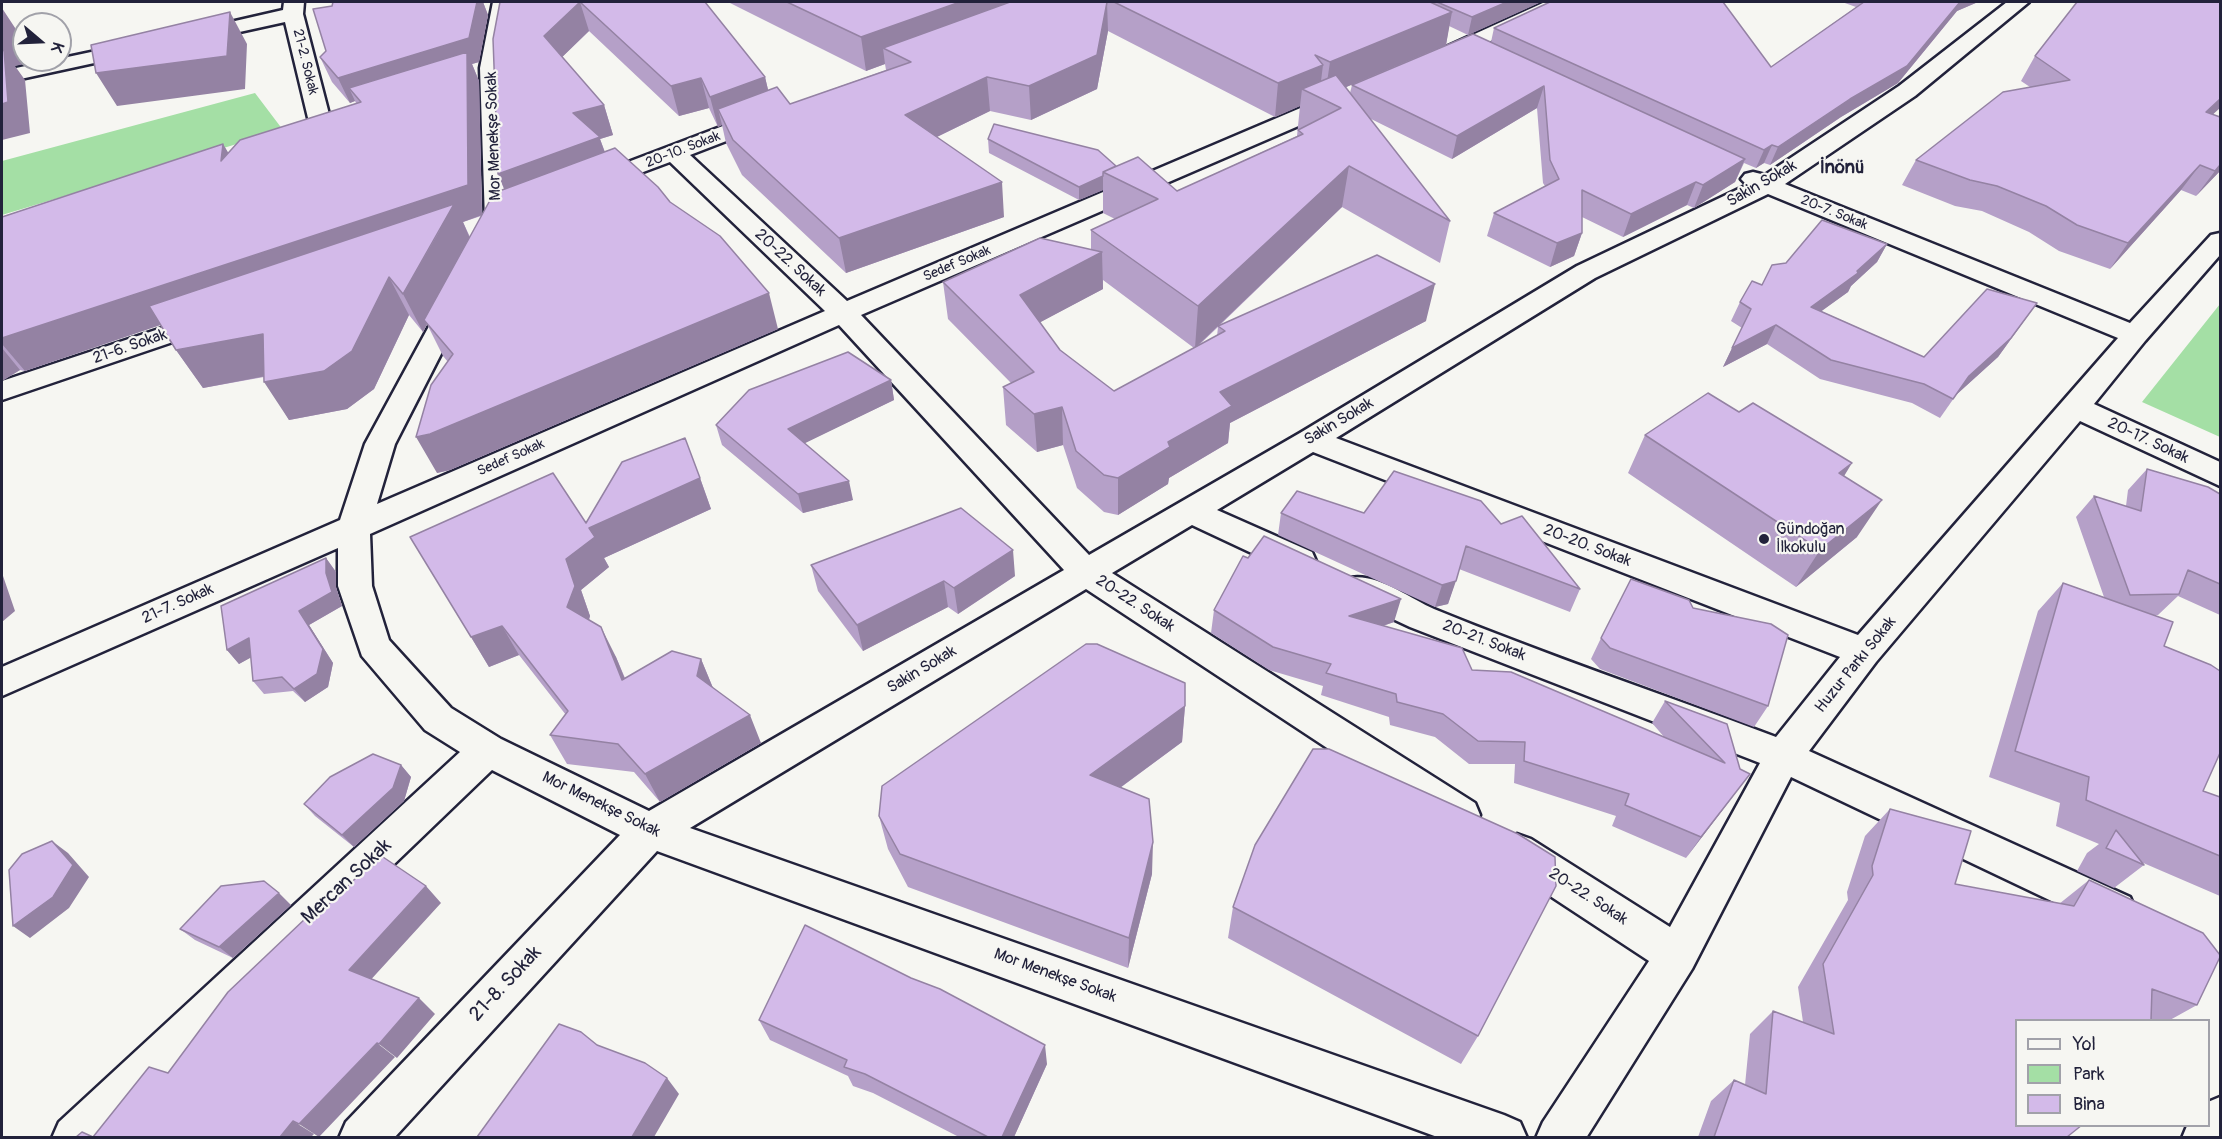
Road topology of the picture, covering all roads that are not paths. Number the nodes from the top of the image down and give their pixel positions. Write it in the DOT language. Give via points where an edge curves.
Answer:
graph roads {
  1 [pos="503,2"];
  2 [pos="1560,2"];
  3 [pos="2019,2"];
  4 [pos="294,8"];
  5 [pos="1436,31"];
  6 [pos="177,40"];
  7 [pos="153,45"];
  8 [pos="1477,51"];
  9 [pos="1422,64"];
  10 [pos="2,77"];
  11 [pos="1357,93"];
  12 [pos="784,111"];
  13 [pos="343,115"];
  14 [pos="320,122"];
  15 [pos="297,129"];
  16 [pos="674,153"];
  17 [pos="1735,170"];
  18 [pos="1767,185"];
  19 [pos="574,191"];
  20 [pos="508,217"];
  21 [pos="463,233"];
  22 [pos="2220,240"];
  23 [pos="238,310"];
  24 [pos="843,313"];
  25 [pos="2135,335"];
  26 [pos="2,391"];
  27 [pos="2076,406"];
  28 [pos="1311,440"];
  29 [pos="2220,475"];
  30 [pos="1190,511"];
  31 [pos="354,526"];
  32 [pos="1086,573"];
  33 [pos="1864,652"];
  34 [pos="2,682"];
  35 [pos="488,750"];
  36 [pos="1783,756"];
  37 [pos="650,831"];
  38 [pos="2146,925"];
  39 [pos="1677,955"];
  40 [pos="2220,1120"];
  41 [pos="75,1137"];
  42 [pos="362,1137"];
  43 [pos="1504,1137"];
  44 [pos="1559,1137"];
  45 [pos="2205,1137"];
  1 -- 20 [label="street, Mor Menekşe Sokak" via="480,71"];
  2 -- 8 [label="street"];
  3 -- 18 [label="street, Sakin Sokak" via="1907,91"];
  4 -- 6 [label="street"];
  4 -- 14 [label="street, 21-2. Sokak"];
  5 -- 8 [label="street"];
  7 -- 10 [label="street"];
  8 -- 9 [label="street"];
  11 -- 24 [label="street, Sedef Sokak"];
  12 -- 16 [label="street, 20-10. Sokak"];
  13 -- 14 [label="street"];
  14 -- 15 [label="street"];
  16 -- 19 [label="street, 20-10. Sokak"];
  16 -- 24 [label="street, 20-22. Sokak"];
  17 -- 18 [label="street, 20-7. Sokak"];
  18 -- 25 [label="street, 20-7. Sokak"];
  18 -- 28 [label="street, Sakin Sokak" via="1586,272"];
  20 -- 21 [label="street"];
  20 -- 31 [label="street, Mor Menekşe Sokak" via="472,269 380,444"];
  22 -- 25 [label="street, Huzur Parkı Sokak"];
  23 -- 26 [label="street, 21-6. Sokak"];
  24 -- 31 [label="street, Sedef Sokak"];
  24 -- 32 [label="street, 20-22. Sokak"];
  25 -- 27 [label="street, Huzur Parkı Sokak"];
  27 -- 29 [label="street, 20-17. Sokak"];
  27 -- 33 [label="street, Huzur Parkı Sokak"];
  28 -- 30 [label="street, Sakin Sokak"];
  28 -- 33 [label="street, 20-20. Sokak"];
  30 -- 32 [label="street, Sakin Sokak"];
  30 -- 36 [label="street, 20-21. Sokak" via="1422,618"];
  31 -- 34 [label="street, 21-7. Sokak"];
  31 -- 35 [label="street, Mor Menekşe Sokak" via="355,586 374,646 438,719"];
  32 -- 37 [label="street, Sakin Sokak"];
  32 -- 39 [label="street, 20-22. Sokak"];
  33 -- 36 [label="street, Huzur Parkı Sokak"];
  35 -- 37 [label="street, Mor Menekşe Sokak"];
  35 -- 41 [label="street, Mercan Sokak"];
  36 -- 38 [label="street, 20-21. Sokak"];
  36 -- 39 [label="street, Huzur Parkı Sokak"];
  37 -- 42 [label="street, 21-8. Sokak"];
  37 -- 43 [label="street, Mor Menekşe Sokak"];
  39 -- 44 [label="street, Huzur Parkı Sokak"];
  40 -- 45 [label="street"];
}
